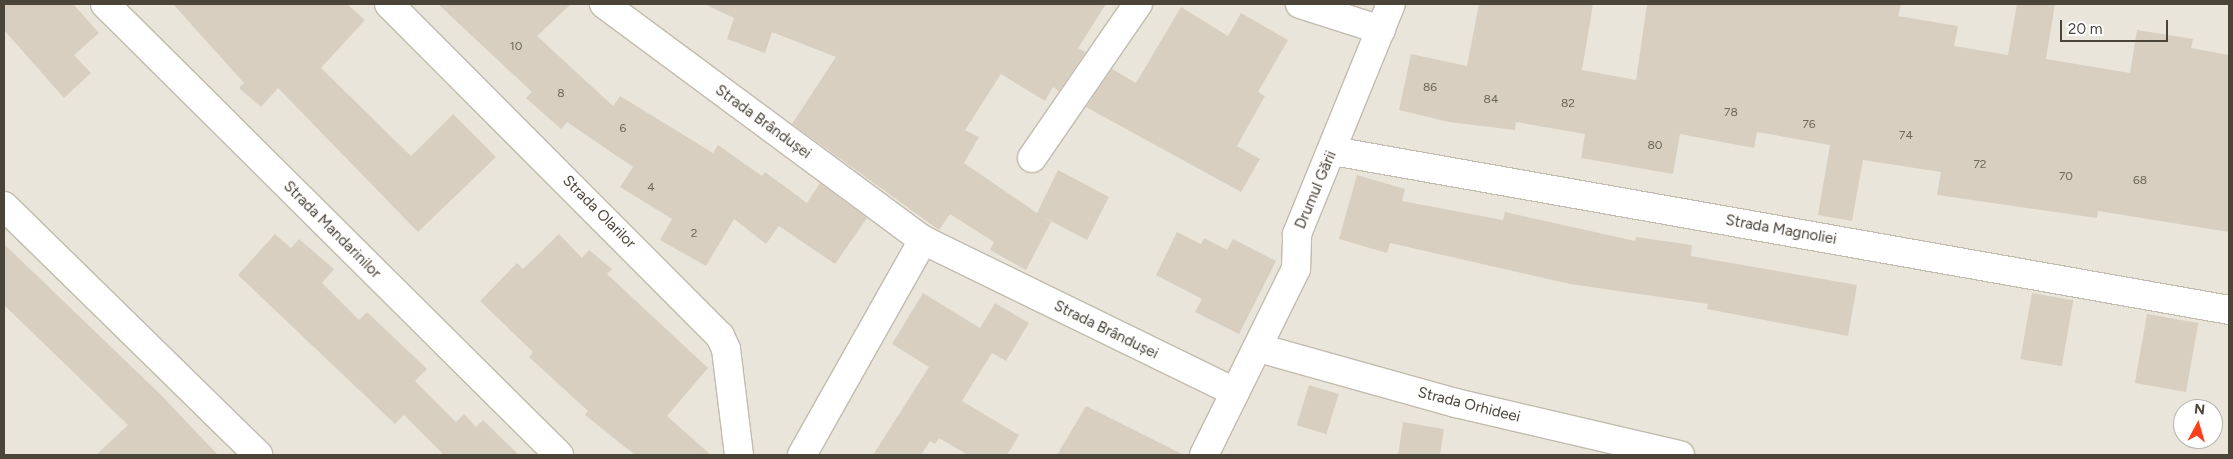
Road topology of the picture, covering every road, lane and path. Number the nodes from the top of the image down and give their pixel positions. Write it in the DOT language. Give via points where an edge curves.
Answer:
graph roads {
  1 [pos="105,4"];
  2 [pos="390,4"];
  3 [pos="604,4"];
  4 [pos="1138,4"];
  5 [pos="1300,4"];
  6 [pos="1391,4"];
  7 [pos="1380,30"];
  8 [pos="1333,151"];
  9 [pos="1032,158"];
  10 [pos="4,206"];
  11 [pos="923,240"];
  12 [pos="2229,310"];
  13 [pos="1259,348"];
  14 [pos="1236,392"];
  15 [pos="258,455"];
  16 [pos="559,455"];
  17 [pos="739,455"];
  18 [pos="802,455"];
  19 [pos="1204,455"];
  20 [pos="1680,455"];
  1 -- 16 [label="street, Strada Mandarinilor"];
  2 -- 17 [label="street, Strada Olarilor" via="720,336 726,349"];
  3 -- 11 [label="street, Strada Brândușei"];
  4 -- 9 [label="street"];
  5 -- 7 [label="street"];
  6 -- 7 [label="street, Drumul Gării"];
  7 -- 8 [label="street, Drumul Gării"];
  8 -- 12 [label="street, Strada Magnoliei"];
  8 -- 13 [label="street, Drumul Gării" via="1297,234 1296,269"];
  10 -- 15 [label="street"];
  11 -- 14 [label="street, Strada Brândușei"];
  11 -- 18 [label="street"];
  13 -- 14 [label="street, Drumul Gării"];
  13 -- 20 [label="street, Strada Orhideei" via="1456,403"];
  14 -- 19 [label="street, Drumul Gării"];
}
